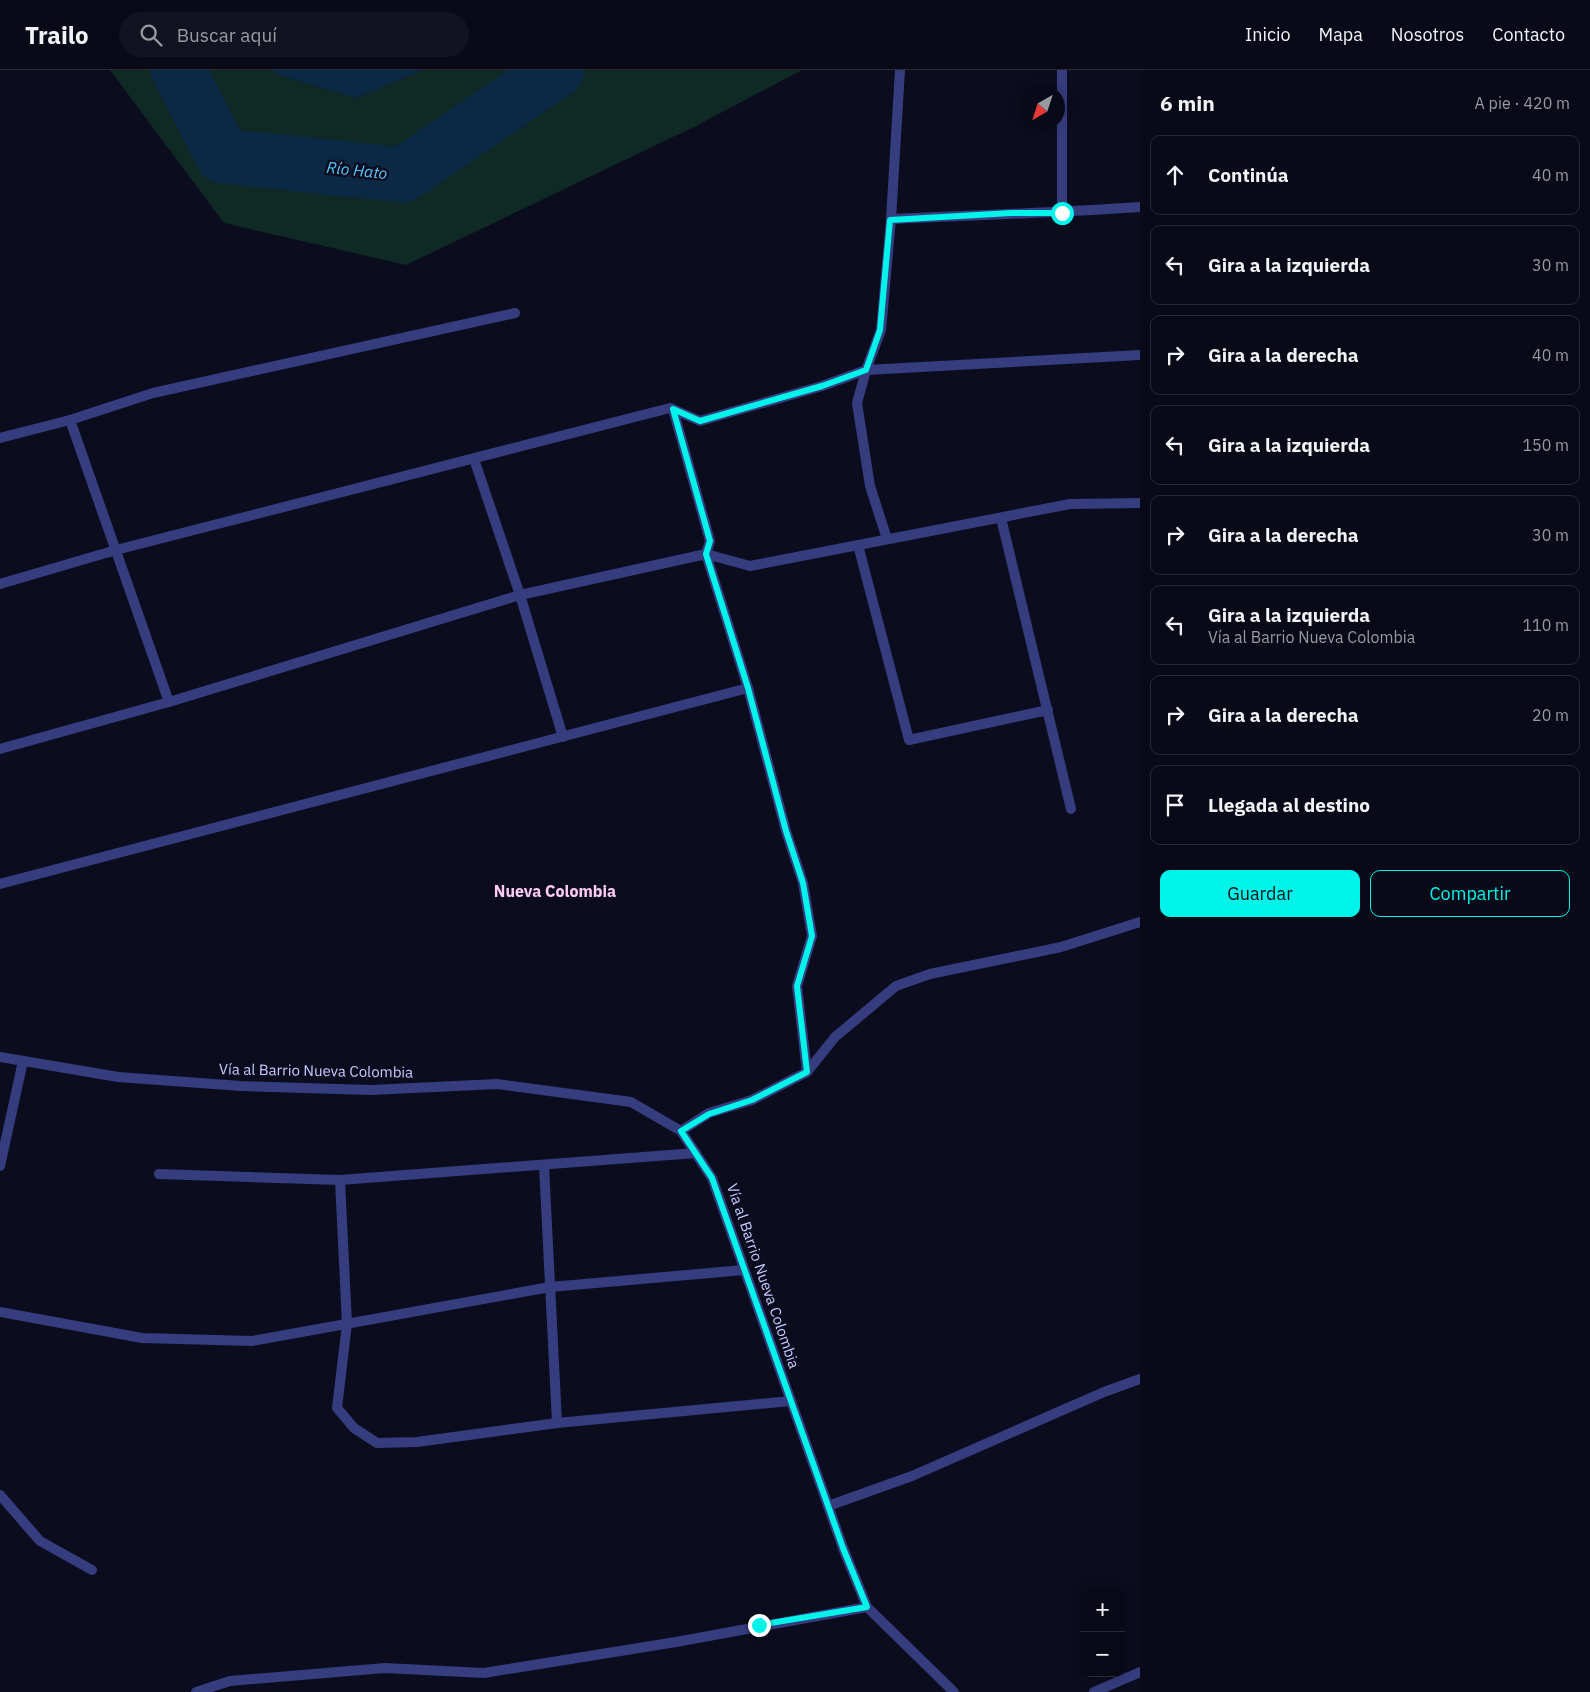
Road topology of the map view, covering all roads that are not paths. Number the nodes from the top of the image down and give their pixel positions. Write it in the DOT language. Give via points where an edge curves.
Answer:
graph roads {
  1 [pos="900,70"];
  2 [pos="1062,70"];
  3 [pos="1140,207"];
  4 [pos="1062,213"];
  5 [pos="890,220"];
  6 [pos="515,313"];
  7 [pos="1140,355"];
  8 [pos="866,370"];
  9 [pos="673,409"];
  10 [pos="70,420"];
  11 [pos="0,438"];
  12 [pos="474,459"];
  13 [pos="1140,503"];
  14 [pos="1002,518"];
  15 [pos="887,539"];
  16 [pos="858,545"];
  17 [pos="116,550"];
  18 [pos="706,554"];
  19 [pos="0,584"];
  20 [pos="520,595"];
  21 [pos="748,688"];
  22 [pos="169,702"];
  23 [pos="1048,710"];
  24 [pos="562,737"];
  25 [pos="0,749"];
  26 [pos="1071,809"];
  27 [pos="0,884"];
  28 [pos="1140,922"];
  29 [pos="0,1057"];
  30 [pos="24,1061"];
  31 [pos="807,1072"];
  32 [pos="681,1131"];
  33 [pos="696,1154"];
  34 [pos="544,1165"];
  35 [pos="0,1166"];
  36 [pos="159,1174"];
  37 [pos="340,1180"];
  38 [pos="744,1270"];
  39 [pos="550,1287"];
  40 [pos="0,1312"];
  41 [pos="347,1324"];
  42 [pos="1140,1379"];
  43 [pos="791,1401"];
  44 [pos="558,1423"];
  45 [pos="0,1495"];
  46 [pos="828,1506"];
  47 [pos="92,1570"];
  48 [pos="867,1607"];
  49 [pos="1140,1672"];
  50 [pos="196,1692"];
  51 [pos="954,1692"];
  52 [pos="1094,1692"];
  1 -- 5 [label="street"];
  2 -- 4 [label="street"];
  3 -- 4 [label="street"];
  4 -- 5 [label="street"];
  5 -- 8 [label="street" via="880,330"];
  6 -- 10 [label="street" via="152,393"];
  7 -- 8 [label="street"];
  8 -- 9 [label="street" via="700,421"];
  8 -- 15 [label="street" via="858,403 870,486"];
  9 -- 12 [label="street"];
  9 -- 18 [label="street" via="710,541"];
  10 -- 11 [label="street"];
  10 -- 17 [label="street"];
  12 -- 17 [label="street"];
  12 -- 20 [label="street"];
  13 -- 14 [label="street" via="1070,504"];
  14 -- 15 [label="street"];
  14 -- 23 [label="street"];
  15 -- 16 [label="street"];
  16 -- 18 [label="street" via="750,566"];
  16 -- 23 [label="street" via="909,740"];
  17 -- 19 [label="street"];
  17 -- 22 [label="street"];
  18 -- 20 [label="street"];
  18 -- 21 [label="street"];
  20 -- 22 [label="street"];
  20 -- 24 [label="street"];
  21 -- 24 [label="street"];
  21 -- 31 [label="street" via="803,883 812,936 797,986"];
  22 -- 25 [label="street"];
  23 -- 26 [label="street"];
  24 -- 27 [label="street"];
  28 -- 31 [label="street" via="1061,947 930,974 896,986 836,1037"];
  29 -- 30 [label="street, Vía al Barrio Nueva Colombia"];
  30 -- 32 [label="street, Vía al Barrio Nueva Colombia" via="118,1077 241,1086 371,1090 497,1084 631,1102"];
  30 -- 35 [label="street"];
  31 -- 32 [label="street" via="752,1100 709,1114"];
  32 -- 33 [label="street, Vía al Barrio Nueva Colombia"];
  33 -- 34 [label="street"];
  33 -- 38 [label="street, Vía al Barrio Nueva Colombia" via="712,1178"];
  34 -- 37 [label="street"];
  34 -- 39 [label="street"];
  36 -- 37 [label="street"];
  37 -- 41 [label="street"];
  38 -- 39 [label="street"];
  38 -- 43 [label="street, Vía al Barrio Nueva Colombia"];
  39 -- 41 [label="street"];
  39 -- 44 [label="street"];
  40 -- 41 [label="street" via="142,1338 252,1341"];
  41 -- 44 [label="street" via="337,1408 354,1428 378,1443 417,1442"];
  42 -- 46 [label="street" via="912,1476"];
  43 -- 44 [label="street"];
  43 -- 46 [label="street, Vía al Barrio Nueva Colombia"];
  45 -- 47 [label="street" via="40,1541"];
  46 -- 48 [label="street, Vía al Barrio Nueva Colombia"];
  48 -- 50 [label="street" via="484,1673 384,1668 230,1681"];
  48 -- 51 [label="street, Vía al Barrio Nueva Colombia"];
  49 -- 52 [label="street"];
}
